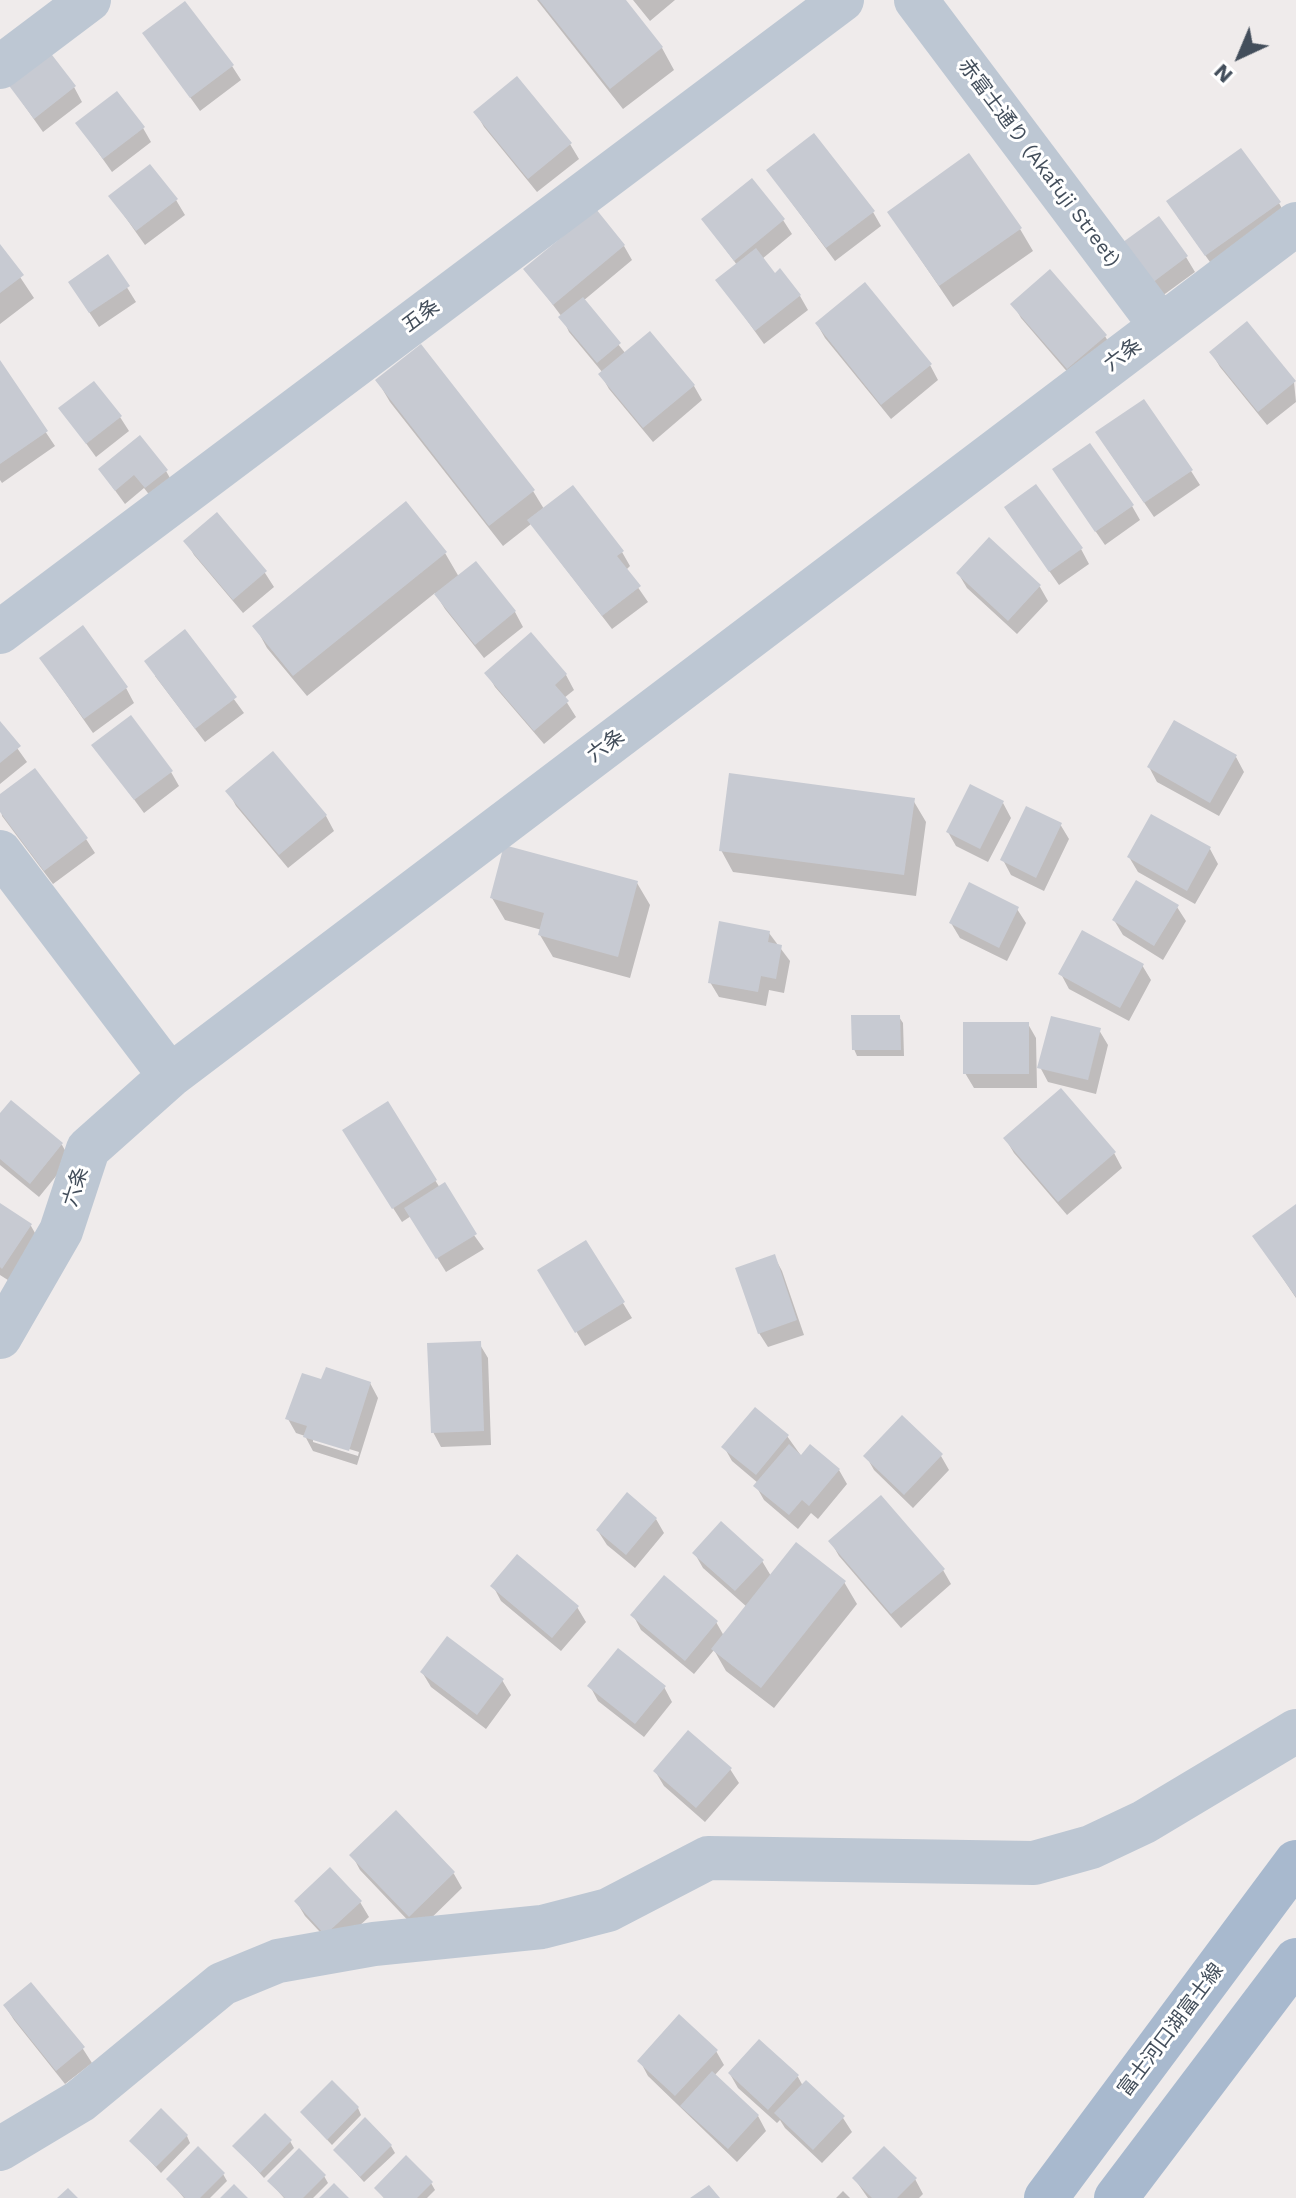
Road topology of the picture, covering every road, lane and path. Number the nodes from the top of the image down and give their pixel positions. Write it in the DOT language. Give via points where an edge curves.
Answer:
graph roads {
  1 [pos="89,0"];
  2 [pos="842,0"];
  3 [pos="916,0"];
  4 [pos="0,67"];
  5 [pos="1296,224"];
  6 [pos="1161,326"];
  7 [pos="0,632"];
  8 [pos="0,852"];
  9 [pos="170,1076"];
  10 [pos="0,1337"];
  11 [pos="1296,1731"];
  12 [pos="1296,1862"];
  13 [pos="1296,1960"];
  14 [pos="0,2149"];
  15 [pos="1046,2198"];
  16 [pos="1116,2198"];
  1 -- 4 [label="street"];
  2 -- 7 [label="street, 五条"];
  3 -- 6 [label="street, 赤富士通り (Akafuji Street)"];
  5 -- 6 [label="street, 六条"];
  6 -- 9 [label="street, 六条"];
  8 -- 9 [label="street"];
  9 -- 10 [label="street, 六条" via="88,1149 61,1231"];
  11 -- 14 [label="street" via="1144,1822 1091,1847 1034,1863 708,1858 608,1910 542,1927 374,1944 278,1961 222,1984 80,2101"];
  12 -- 15 [label="main road, 富士河口湖富士線"];
  13 -- 16 [label="main road"];
}
